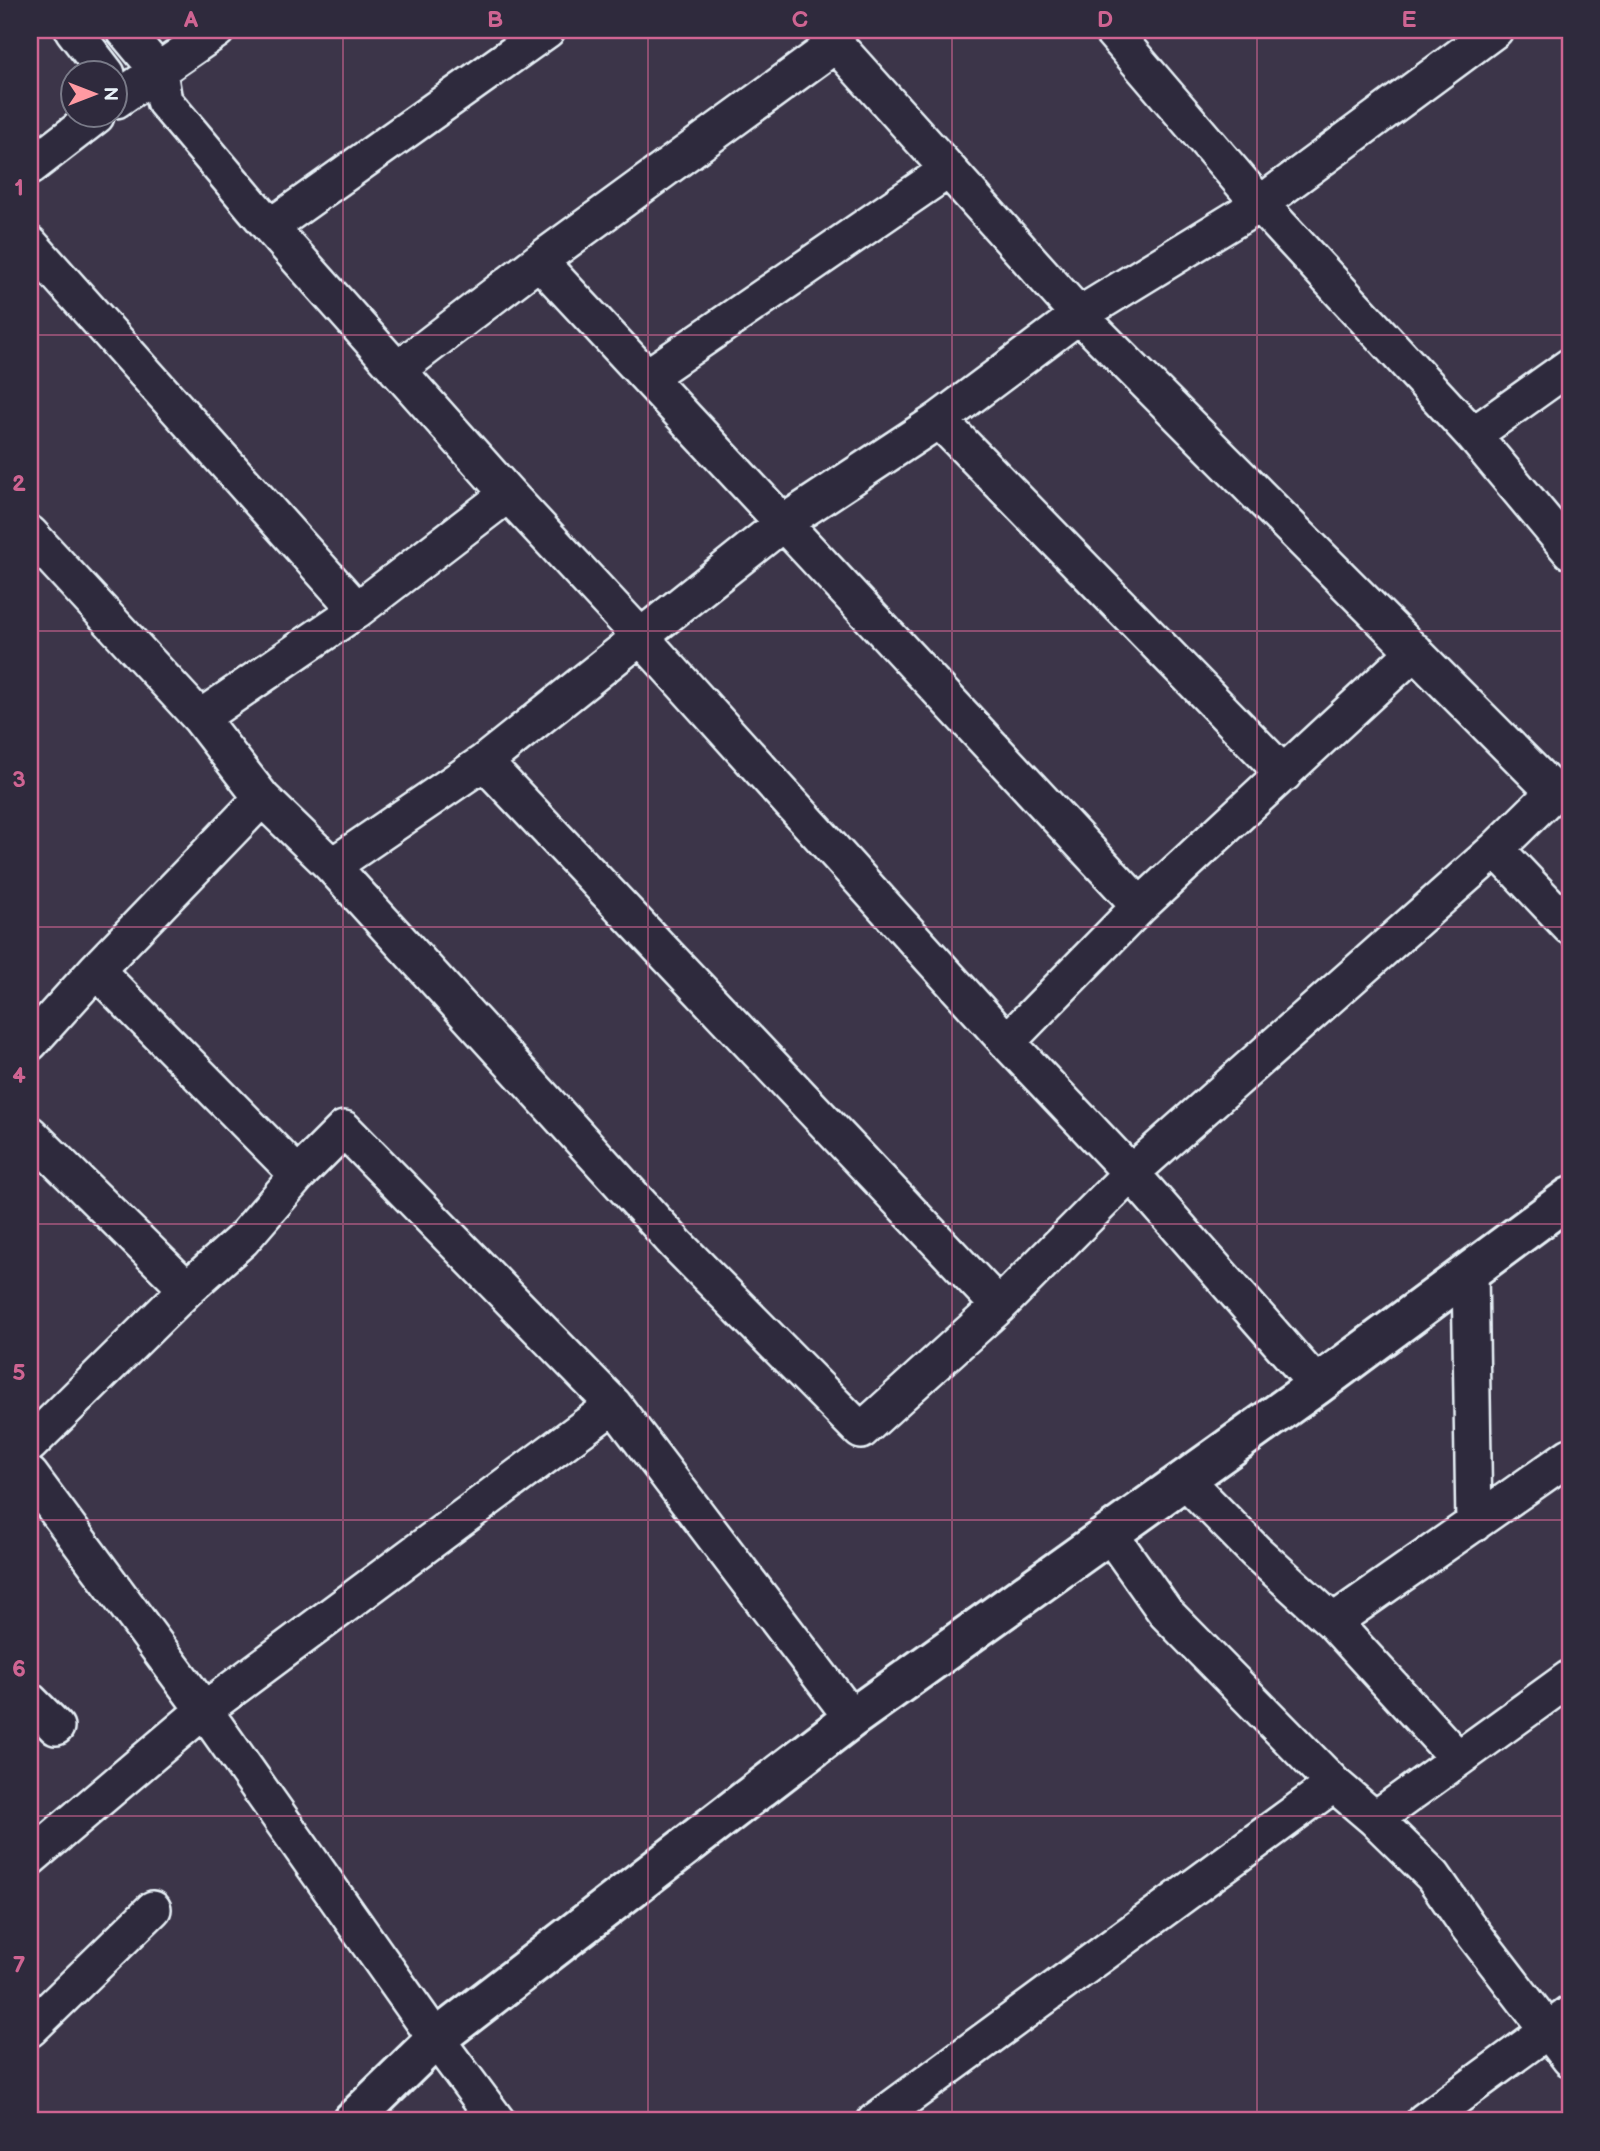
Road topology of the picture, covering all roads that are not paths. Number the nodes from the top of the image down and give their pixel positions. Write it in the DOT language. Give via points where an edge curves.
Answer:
graph roads {
  1 [pos="73,30"];
  2 [pos="124,30"];
  3 [pos="217,30"];
  4 [pos="547,30"];
  5 [pos="1111,30"];
  6 [pos="1495,30"];
  7 [pos="829,37"];
  8 [pos="95,60"];
  9 [pos="159,72"];
  10 [pos="130,83"];
  11 [pos="78,130"];
  12 [pos="30,167"];
  13 [pos="948,170"];
  14 [pos="1260,204"];
  15 [pos="270,227"];
  16 [pos="30,244"];
  17 [pos="539,261"];
  18 [pos="1079,315"];
  19 [pos="1570,366"];
  20 [pos="397,370"];
  21 [pos="647,377"];
  22 [pos="939,420"];
  23 [pos="1473,435"];
  24 [pos="508,494"];
  25 [pos="783,523"];
  26 [pos="30,534"];
  27 [pos="1570,551"];
  28 [pos="357,610"];
  29 [pos="640,636"];
  30 [pos="1415,651"];
  31 [pos="200,718"];
  32 [pos="485,762"];
  33 [pos="1284,774"];
  34 [pos="262,798"];
  35 [pos="1496,849"];
  36 [pos="332,866"];
  37 [pos="1140,906"];
  38 [pos="1570,928"];
  39 [pos="96,970"];
  40 [pos="1007,1042"];
  41 [pos="30,1043"];
  42 [pos="30,1134"];
  43 [pos="1131,1173"];
  44 [pos="298,1175"];
  45 [pos="1570,1197"];
  46 [pos="1470,1271"];
  47 [pos="187,1289"];
  48 [pos="999,1306"];
  49 [pos="1317,1385"];
  50 [pos="614,1405"];
  51 [pos="30,1444"];
  52 [pos="1570,1456"];
  53 [pos="30,1475"];
  54 [pos="1184,1479"];
  55 [pos="1474,1524"];
  56 [pos="1110,1534"];
  57 [pos="1333,1622"];
  58 [pos="1570,1678"];
  59 [pos="30,1701"];
  60 [pos="204,1710"];
  61 [pos="852,1718"];
  62 [pos="56,1727"];
  63 [pos="1458,1759"];
  64 [pos="1334,1784"];
  65 [pos="1375,1819"];
  66 [pos="30,1858"];
  67 [pos="153,1909"];
  68 [pos="1560,2022"];
  69 [pos="30,2029"];
  70 [pos="436,2039"];
  71 [pos="1570,2059"];
  72 [pos="352,2121"];
  73 [pos="498,2121"];
  74 [pos="874,2121"];
  75 [pos="1424,2121"];
  1 -- 8 [label="street"];
  2 -- 9 [label="street"];
  3 -- 9 [label="street"];
  4 -- 15 [label="street"];
  5 -- 14 [label="street"];
  6 -- 14 [label="street"];
  7 -- 13 [label="street"];
  7 -- 17 [label="street"];
  9 -- 10 [label="street"];
  9 -- 15 [label="street" via="164,102"];
  11 -- 12 [label="street"];
  13 -- 18 [label="street"];
  13 -- 21 [label="street"];
  14 -- 18 [label="street"];
  14 -- 23 [label="street"];
  15 -- 20 [label="street"];
  16 -- 28 [label="street"];
  17 -- 20 [label="street"];
  17 -- 21 [label="street"];
  18 -- 22 [label="street"];
  18 -- 30 [label="street"];
  19 -- 23 [label="street"];
  20 -- 24 [label="street"];
  21 -- 25 [label="street"];
  22 -- 25 [label="street"];
  22 -- 33 [label="street"];
  23 -- 27 [label="street"];
  24 -- 28 [label="street"];
  24 -- 29 [label="street"];
  25 -- 29 [label="street"];
  25 -- 37 [label="street"];
  26 -- 31 [label="street"];
  28 -- 31 [label="street"];
  29 -- 32 [label="street"];
  29 -- 40 [label="street"];
  30 -- 33 [label="street"];
  30 -- 35 [label="street" via="1554,792"];
  31 -- 34 [label="street"];
  32 -- 36 [label="street"];
  32 -- 48 [label="street"];
  33 -- 37 [label="street"];
  34 -- 36 [label="street"];
  34 -- 39 [label="street"];
  35 -- 38 [label="street"];
  35 -- 43 [label="street"];
  36 -- 48 [label="street" via="677,1245 861,1431"];
  37 -- 40 [label="street"];
  39 -- 41 [label="street"];
  39 -- 44 [label="street"];
  40 -- 43 [label="street"];
  42 -- 47 [label="street"];
  43 -- 48 [label="street"];
  43 -- 49 [label="street"];
  44 -- 47 [label="street" via="242,1240"];
  44 -- 50 [label="street" via="344,1129"];
  45 -- 46 [label="street"];
  46 -- 49 [label="street"];
  46 -- 55 [label="street"];
  47 -- 51 [label="street"];
  49 -- 54 [label="street"];
  50 -- 60 [label="street"];
  50 -- 61 [label="street"];
  52 -- 55 [label="street"];
  53 -- 60 [label="street"];
  54 -- 56 [label="street"];
  54 -- 57 [label="street"];
  55 -- 57 [label="street"];
  56 -- 61 [label="street"];
  56 -- 64 [label="street" via="1166,1614"];
  57 -- 63 [label="street"];
  58 -- 63 [label="street"];
  59 -- 62 [label="street"];
  60 -- 66 [label="street"];
  60 -- 70 [label="street"];
  61 -- 70 [label="street"];
  63 -- 65 [label="street"];
  64 -- 65 [label="street"];
  64 -- 74 [label="street"];
  65 -- 68 [label="street" via="1433,1876 1466,1925"];
  67 -- 69 [label="street"];
  68 -- 71 [label="street"];
  68 -- 75 [label="street"];
  70 -- 72 [label="street"];
  70 -- 73 [label="street"];
}
